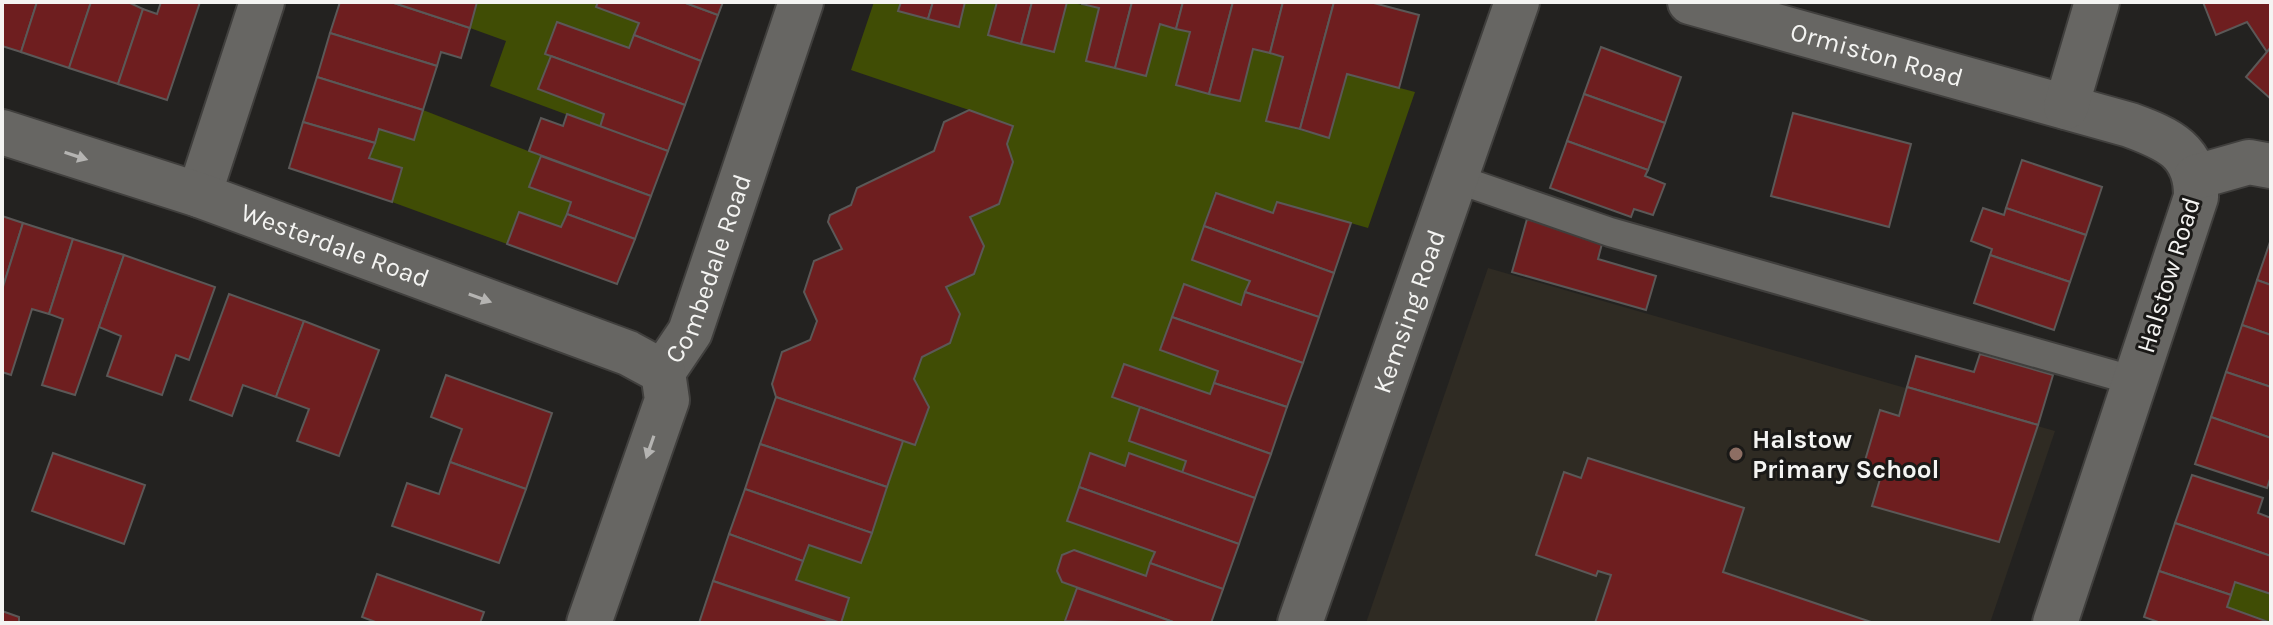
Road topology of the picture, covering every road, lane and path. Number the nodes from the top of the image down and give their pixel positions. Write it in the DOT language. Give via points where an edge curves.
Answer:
graph roads {
  1 [pos="262,2"];
  2 [pos="801,2"];
  3 [pos="1517,2"];
  4 [pos="1690,2"];
  5 [pos="2097,2"];
  6 [pos="2066,107"];
  7 [pos="2,132"];
  8 [pos="2271,166"];
  9 [pos="2196,177"];
  10 [pos="1457,179"];
  11 [pos="199,195"];
  12 [pos="663,372"];
  13 [pos="2135,381"];
  14 [pos="589,623"];
  15 [pos="1300,623"];
  16 [pos="2055,623"];
  1 -- 11 [label="street"];
  2 -- 12 [label="street, Combedale Road" via="690,332"];
  3 -- 10 [label="street, Kemsing Road"];
  4 -- 6 [label="street, Ormiston Road"];
  5 -- 6 [label="street"];
  6 -- 9 [label="street, Halstow Road" via="2157,135 2181,150"];
  7 -- 11 [label="street, Westerdale Road, one-way"];
  8 -- 9 [label="street" via="2249,162"];
  9 -- 13 [label="street, Halstow Road" via="2196,197"];
  10 -- 13 [label="lane" via="1610,232"];
  10 -- 15 [label="street, Kemsing Road"];
  11 -- 12 [label="street, Westerdale Road, one-way" via="628,353"];
  12 -- 14 [label="street, Combedale Road, one-way" via="667,400"];
  13 -- 16 [label="street, Halstow Road"];
}
